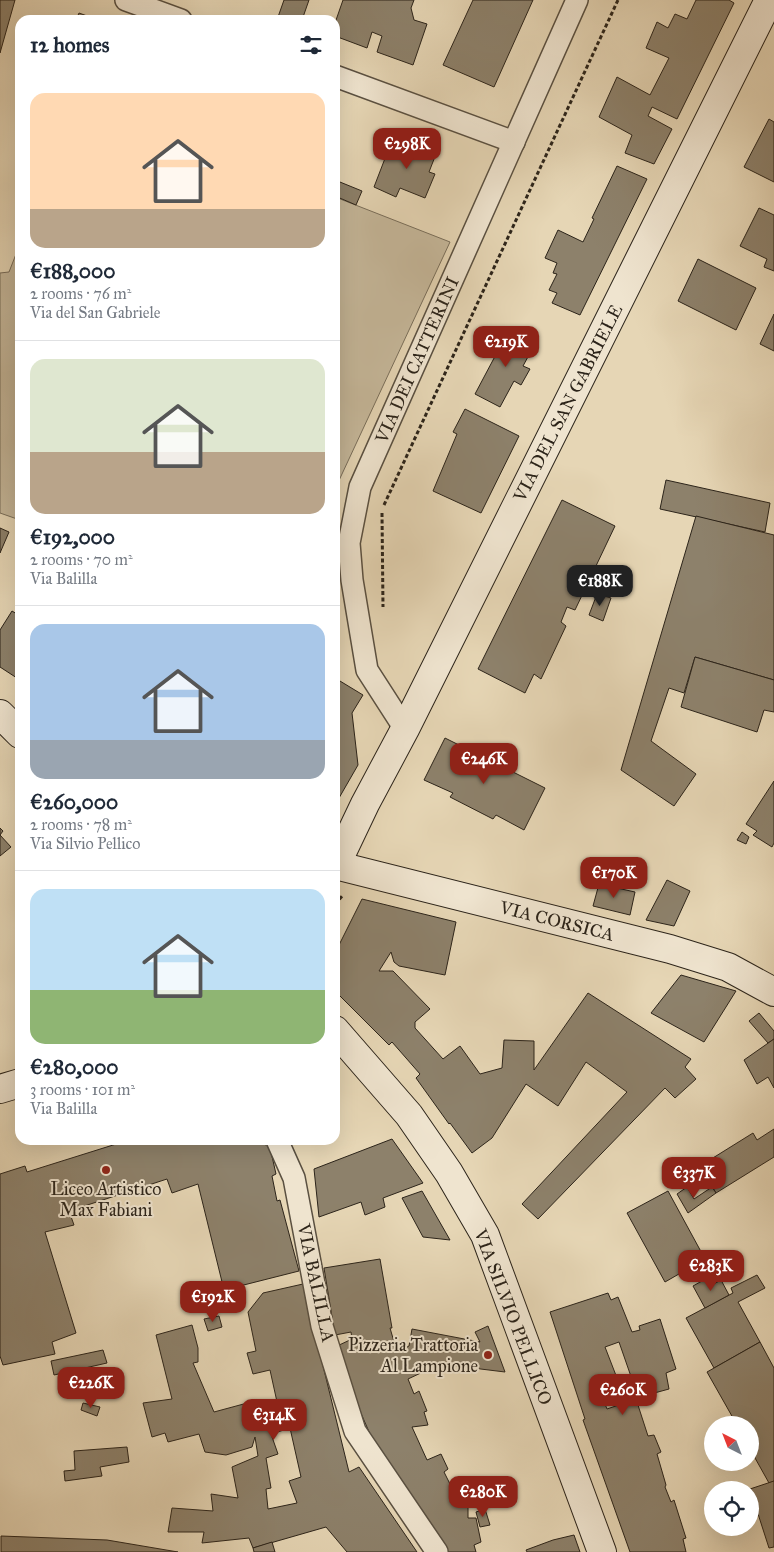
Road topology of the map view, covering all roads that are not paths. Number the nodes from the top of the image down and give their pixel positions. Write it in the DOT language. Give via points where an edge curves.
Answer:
graph roads {
  1 [pos="126,0"];
  2 [pos="577,0"];
  3 [pos="769,0"];
  4 [pos="167,15"];
  5 [pos="340,78"];
  6 [pos="514,142"];
  7 [pos="0,714"];
  8 [pos="15,729"];
  9 [pos="405,729"];
  10 [pos="340,852"];
  11 [pos="340,861"];
  12 [pos="774,992"];
  13 [pos="340,1036"];
  14 [pos="15,1084"];
  15 [pos="0,1089"];
  16 [pos="279,1145"];
  17 [pos="437,1552"];
  18 [pos="602,1552"];
  1 -- 4 [label="street"];
  2 -- 6 [label="street, VIA DEI CATTERINI"];
  3 -- 9 [label="main road, VIA DEL SAN GABRIELE"];
  5 -- 6 [label="street"];
  6 -- 9 [label="street, VIA DEI CATTERINI" via="360,487 349,543 366,670"];
  7 -- 8 [label="main road"];
  9 -- 10 [label="main road, VIA DEL SAN GABRIELE"];
  11 -- 12 [label="main road, VIA CORSICA" via="670,949 728,967"];
  13 -- 18 [label="main road, VIA SILVIO PELLICO" via="409,1116 449,1172 485,1235"];
  14 -- 15 [label="main road"];
  16 -- 17 [label="street, VIA BALILLA" via="294,1178 322,1326 355,1431"];
}
